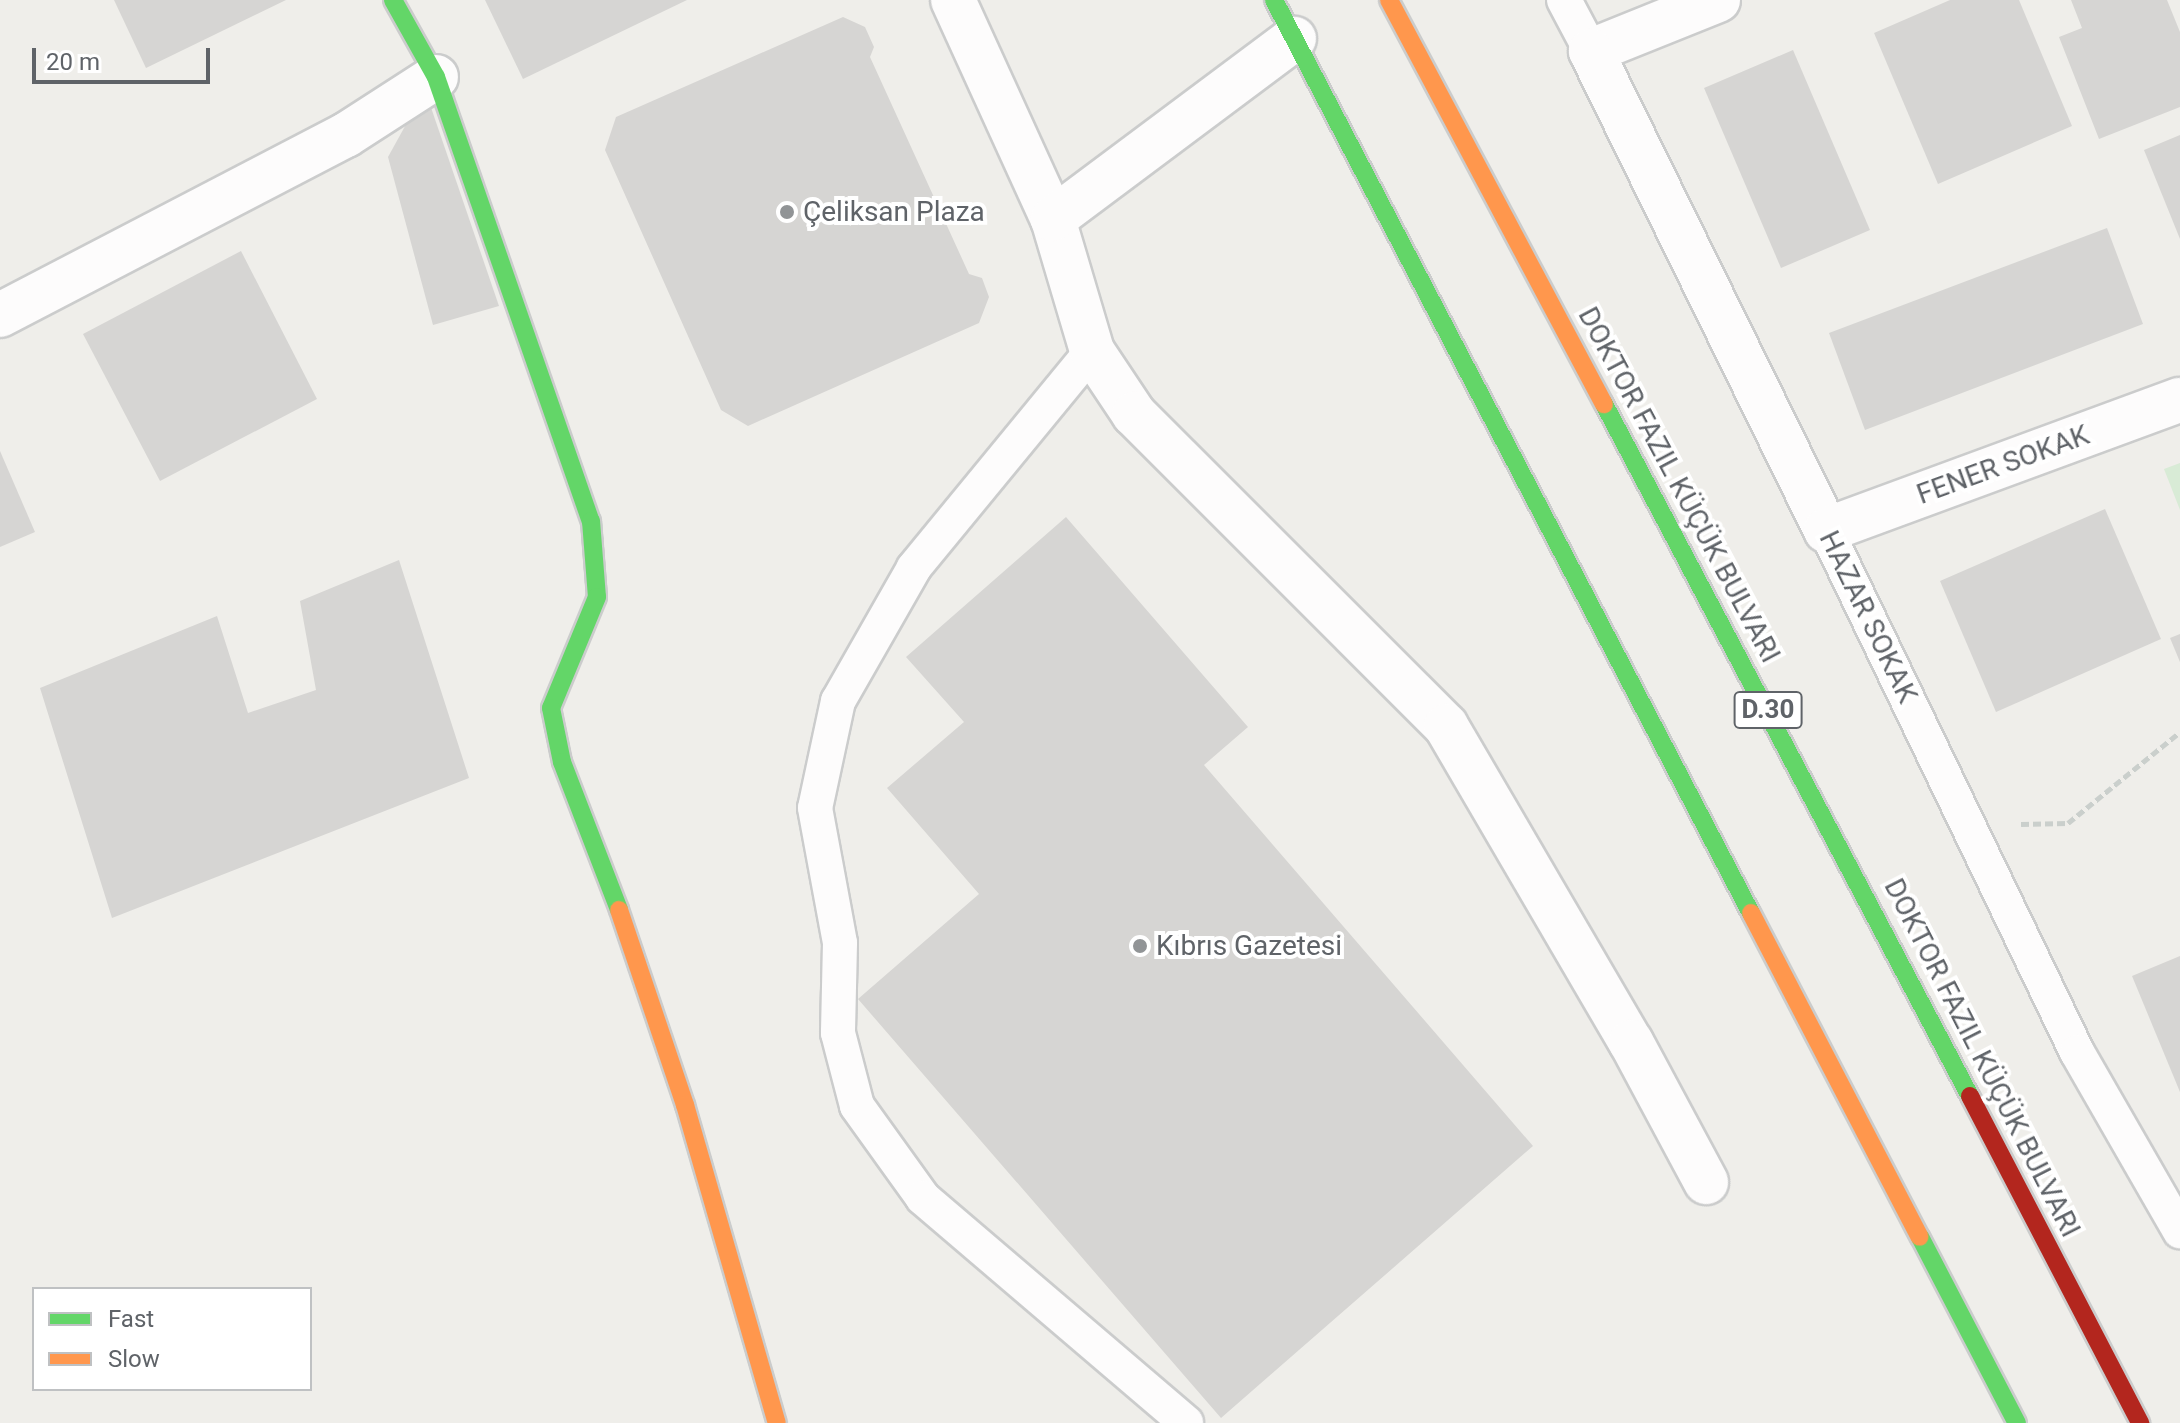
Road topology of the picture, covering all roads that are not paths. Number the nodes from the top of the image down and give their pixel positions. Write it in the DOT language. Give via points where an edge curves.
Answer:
graph roads {
  1 [pos="393,0"];
  2 [pos="953,0"];
  3 [pos="1274,0"];
  4 [pos="1389,0"];
  5 [pos="1564,0"];
  6 [pos="1718,0"];
  7 [pos="1294,39"];
  8 [pos="1591,51"];
  9 [pos="436,77"];
  10 [pos="1053,219"];
  11 [pos="0,315"];
  12 [pos="1092,351"];
  13 [pos="2180,400"];
  14 [pos="1826,530"];
  15 [pos="1706,1182"];
  16 [pos="2180,1231"];
  17 [pos="777,1423"];
  18 [pos="1186,1423"];
  19 [pos="2017,1423"];
  20 [pos="2140,1423"];
  1 -- 9 [label="main road"];
  2 -- 10 [label="street"];
  3 -- 7 [label="main road"];
  4 -- 20 [label="main road, D.30" via="1832,830"];
  5 -- 8 [label="lane, HAZAR SOKAK"];
  6 -- 8 [label="street"];
  7 -- 10 [label="street"];
  7 -- 19 [label="main road"];
  8 -- 14 [label="street, HAZAR SOKAK"];
  9 -- 11 [label="street" via="346,135"];
  9 -- 17 [label="main road" via="591,521 597,597 551,708 562,762 639,963"];
  10 -- 12 [label="street"];
  12 -- 15 [label="street" via="1134,414 1446,726 1631,1042"];
  12 -- 18 [label="lane" via="914,568 838,701 815,808 840,943 838,1033 857,1106 923,1198"];
  13 -- 14 [label="street, FENER SOKAK"];
  14 -- 16 [label="lane, HAZAR SOKAK" via="2077,1052"];
}
